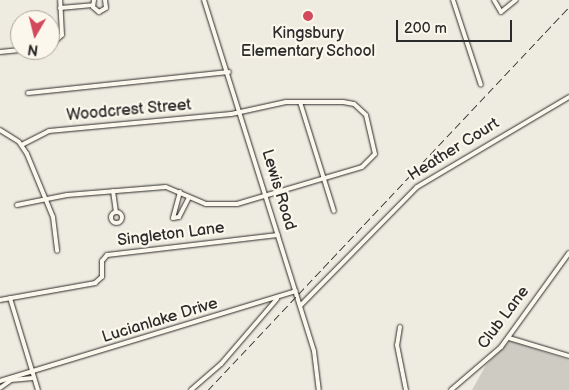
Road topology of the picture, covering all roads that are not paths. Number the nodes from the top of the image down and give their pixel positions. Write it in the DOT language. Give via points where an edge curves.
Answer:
graph roads {
  1 [pos="60,0"];
  2 [pos="94,0"];
  3 [pos="105,0"];
  4 [pos="204,0"];
  5 [pos="453,0"];
  6 [pos="494,0"];
  7 [pos="516,0"];
  8 [pos="93,5"];
  9 [pos="60,8"];
  10 [pos="60,40"];
  11 [pos="229,72"];
  12 [pos="481,85"];
  13 [pos="28,93"];
  14 [pos="569,97"];
  15 [pos="300,102"];
  16 [pos="242,112"];
  17 [pos="0,130"];
  18 [pos="22,145"];
  19 [pos="324,179"];
  20 [pos="113,191"];
  21 [pos="180,192"];
  22 [pos="189,197"];
  23 [pos="267,197"];
  24 [pos="47,201"];
  25 [pos="17,205"];
  26 [pos="334,211"];
  27 [pos="116,212"];
  28 [pos="278,235"];
  29 [pos="57,251"];
  30 [pos="569,253"];
  31 [pos="296,291"];
  32 [pos="279,297"];
  33 [pos="10,298"];
  34 [pos="0,300"];
  35 [pos="301,305"];
  36 [pos="400,327"];
  37 [pos="509,338"];
  38 [pos="569,356"];
  39 [pos="31,372"];
  40 [pos="33,378"];
  41 [pos="0,381"];
  42 [pos="0,388"];
  43 [pos="38,390"];
  44 [pos="191,390"];
  45 [pos="319,390"];
  46 [pos="406,390"];
  47 [pos="451,390"];
  1 -- 9 [label="street"];
  2 -- 8 [label="street"];
  3 -- 8 [label="street" via="103,11"];
  4 -- 11 [label="street, Lewis Road"];
  5 -- 12 [label="street"];
  6 -- 7 [label="street" via="501,12"];
  8 -- 9 [label="street"];
  9 -- 10 [label="street"];
  11 -- 13 [label="street"];
  11 -- 16 [label="street, Lewis Road"];
  14 -- 35 [label="street, Heather Court" via="417,187"];
  15 -- 16 [label="street, Woodcrest Street"];
  15 -- 19 [label="street"];
  15 -- 19 [label="street, Woodcrest Street" via="350,103 366,115 375,145 372,160"];
  16 -- 18 [label="street, Woodcrest Street" via="49,131"];
  16 -- 23 [label="street, Lewis Road"];
  17 -- 18 [label="street"];
  18 -- 24 [label="street"];
  19 -- 23 [label="street"];
  19 -- 26 [label="street"];
  20 -- 21 [label="street" via="166,187"];
  20 -- 24 [label="street"];
  20 -- 27 [label="street"];
  21 -- 22 [label="street"];
  21 -- 22 [label="street" via="171,213 179,217"];
  22 -- 23 [label="street" via="217,206"];
  23 -- 28 [label="street, Lewis Road"];
  24 -- 25 [label="street"];
  24 -- 29 [label="street"];
  28 -- 31 [label="street, Lewis Road"];
  28 -- 33 [label="street, Singleton Lane" via="107,255 102,261 102,277 95,283"];
  30 -- 37 [label="street, Club Lane"];
  31 -- 32 [label="street, Lucianlake Drive"];
  31 -- 35 [label="street, Lewis Road"];
  32 -- 39 [label="street, Lucianlake Drive"];
  32 -- 44 [label="street" via="221,364"];
  33 -- 34 [label="street, Singleton Lane"];
  33 -- 39 [label="street"];
  35 -- 45 [label="street, Lewis Road"];
  36 -- 46 [label="street" via="397,345"];
  37 -- 38 [label="street"];
  37 -- 47 [label="street, Club Lane"];
  39 -- 40 [label="street"];
  39 -- 41 [label="street, Lucianlake Drive"];
  40 -- 42 [label="street" via="11,380"];
  40 -- 43 [label="street"];
}
